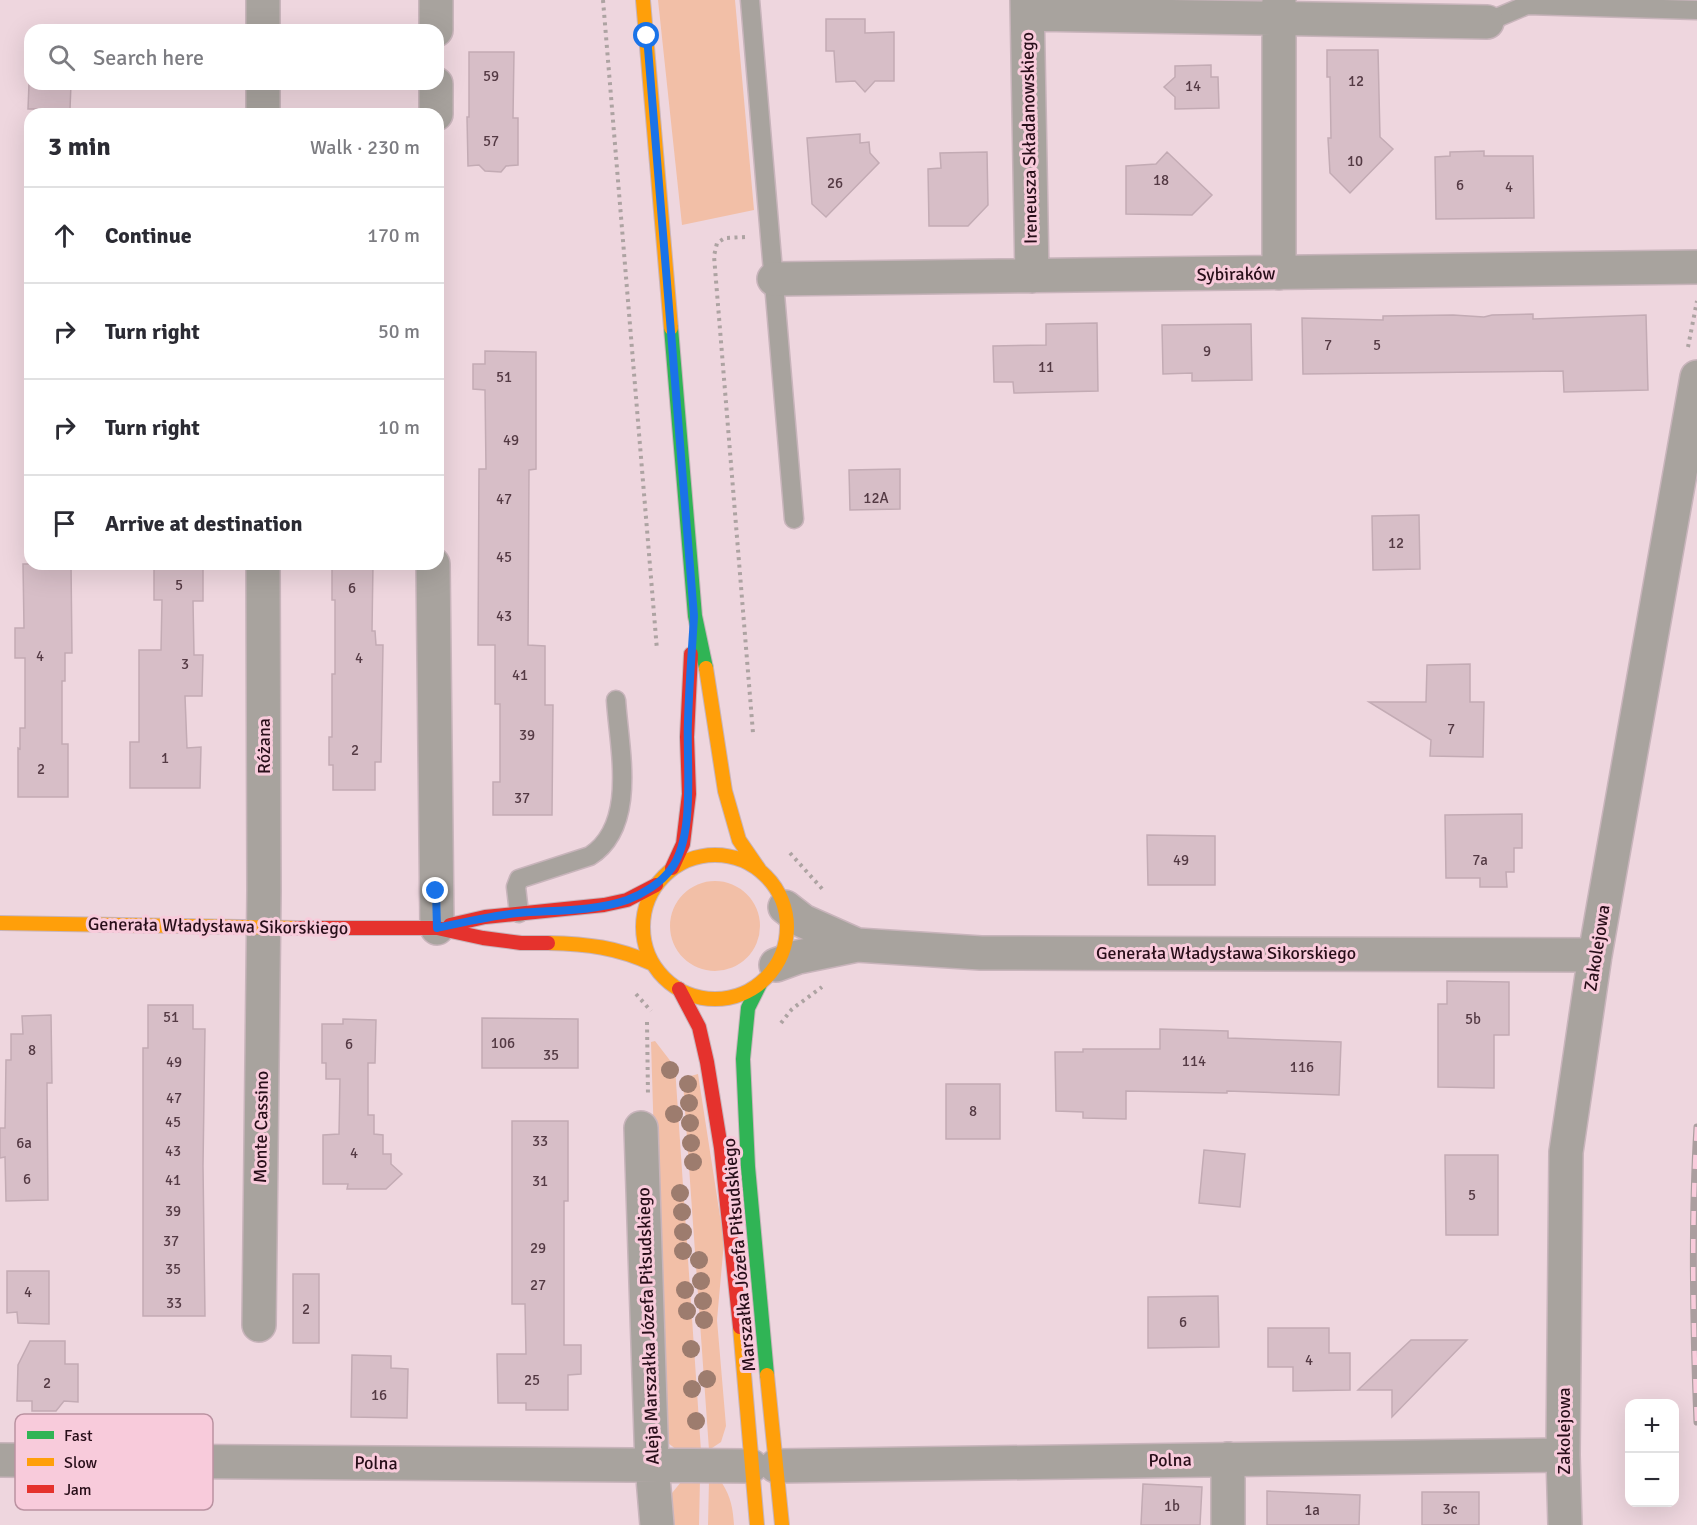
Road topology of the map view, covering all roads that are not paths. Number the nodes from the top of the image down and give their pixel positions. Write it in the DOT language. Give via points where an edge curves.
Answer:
graph roads {
  1 [pos="263,0"];
  2 [pos="436,0"];
  3 [pos="644,0"];
  4 [pos="750,0"];
  5 [pos="1027,7"];
  6 [pos="1279,9"];
  7 [pos="1697,10"];
  8 [pos="1487,22"];
  9 [pos="263,24"];
  10 [pos="436,24"];
  11 [pos="263,90"];
  12 [pos="436,90"];
  13 [pos="263,108"];
  14 [pos="436,108"];
  15 [pos="1697,267"];
  16 [pos="1279,273"];
  17 [pos="1032,276"];
  18 [pos="774,279"];
  19 [pos="1697,376"];
  20 [pos="794,519"];
  21 [pos="263,570"];
  22 [pos="433,570"];
  23 [pos="694,616"];
  24 [pos="616,700"];
  25 [pos="672,868"];
  26 [pos="759,869"];
  27 [pos="656,885"];
  28 [pos="785,907"];
  29 [pos="519,913"];
  30 [pos="0,923"];
  31 [pos="263,928"];
  32 [pos="437,928"];
  33 [pos="857,945"];
  34 [pos="1595,956"];
  35 [pos="653,964"];
  36 [pos="768,974"];
  37 [pos="679,989"];
  38 [pos="641,1128"];
  39 [pos="259,1325"];
  40 [pos="1563,1455"];
  41 [pos="0,1460"];
  42 [pos="15,1460"];
  43 [pos="1227,1460"];
  44 [pos="213,1462"];
  45 [pos="652,1466"];
  46 [pos="764,1466"];
  47 [pos="657,1525"];
  48 [pos="758,1525"];
  49 [pos="782,1525"];
  50 [pos="1228,1525"];
  51 [pos="1565,1525"];
  1 -- 9 [label="street"];
  2 -- 10 [label="street"];
  3 -- 23 [label="main road"];
  4 -- 18 [label="lane"];
  5 -- 6 [label="street"];
  5 -- 17 [label="street, Ireneusza Składanowskiego"];
  6 -- 8 [label="street"];
  6 -- 16 [label="street"];
  7 -- 8 [label="lane" via="1527,5"];
  11 -- 13 [label="street"];
  12 -- 14 [label="street"];
  15 -- 16 [label="street, Sybiraków"];
  16 -- 17 [label="street, Sybiraków"];
  17 -- 18 [label="street, Sybiraków"];
  18 -- 20 [label="lane"];
  19 -- 34 [label="street, Zakolejowa"];
  21 -- 31 [label="street, Różana"];
  22 -- 32 [label="street"];
  23 -- 25 [label="main road" via="687,737 689,794 683,844"];
  23 -- 26 [label="main road" via="710,685 726,791 739,840"];
  24 -- 29 [label="lane" via="622,797 615,828 590,856 519,879"];
  25 -- 26 [label="main road" via="693,858 716,854 739,858"];
  25 -- 27 [label="main road"];
  26 -- 28 [label="main road" via="775,886"];
  27 -- 29 [label="main road, Generała Władysława Sikorskiego" via="627,900 604,905"];
  27 -- 35 [label="main road" via="646,904 643,924 645,945"];
  28 -- 33 [label="street, Generała Władysława Sikorskiego" via="803,921"];
  28 -- 36 [label="main road" via="785,947"];
  29 -- 32 [label="main road, Generała Władysława Sikorskiego"];
  30 -- 31 [label="main road, Generała Władysława Sikorskiego"];
  31 -- 32 [label="main road, Generała Władysława Sikorskiego"];
  31 -- 39 [label="street, Monte Cassino"];
  32 -- 35 [label="main road, Generała Władysława Sikorskiego" via="521,943 605,947"];
  33 -- 34 [label="street, Generała Władysława Sikorskiego" via="981,953"];
  33 -- 36 [label="street, Generała Władysława Sikorskiego" via="798,957"];
  34 -- 40 [label="street, Zakolejowa" via="1566,1152"];
  35 -- 37 [label="main road"];
  36 -- 37 [label="main road" via="742,994 721,999 699,997"];
  36 -- 46 [label="main road, Marszałka Józefa Piłsudskiego" via="748,1008 743,1059"];
  37 -- 46 [label="main road, Marszałka Józefa Piłsudskiego" via="699,1027 707,1062"];
  38 -- 45 [label="street, Aleja Marszałka Józefa Piłsudskiego"];
  40 -- 43 [label="street, Polna"];
  40 -- 51 [label="street, Zakolejowa"];
  41 -- 42 [label="street, Polna"];
  43 -- 46 [label="street, Polna"];
  43 -- 50 [label="street"];
  44 -- 45 [label="street, Polna"];
  45 -- 46 [label="street, Polna"];
  45 -- 47 [label="street, Aleja Marszałka Józefa Piłsudskiego"];
  46 -- 48 [label="main road, Marszałka Józefa Piłsudskiego"];
  46 -- 49 [label="main road, Marszałka Józefa Piłsudskiego"];
}
